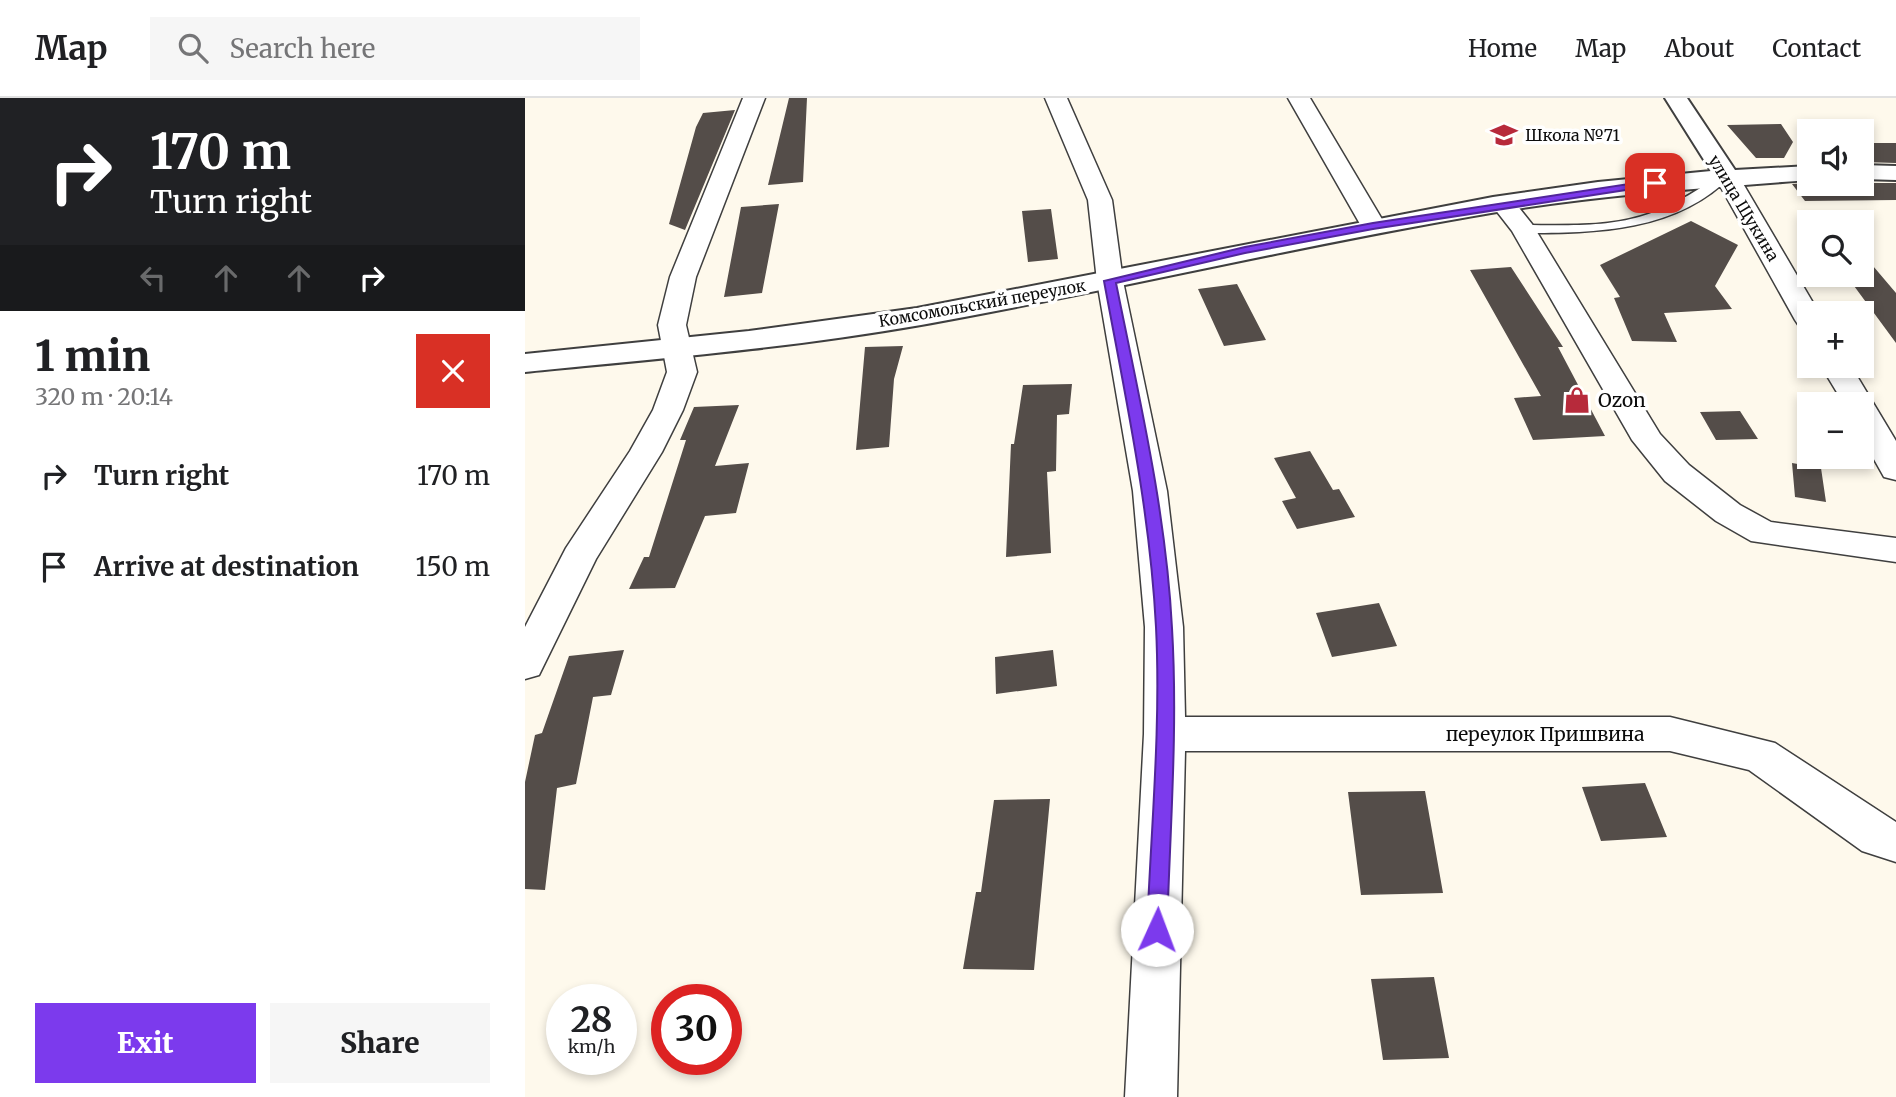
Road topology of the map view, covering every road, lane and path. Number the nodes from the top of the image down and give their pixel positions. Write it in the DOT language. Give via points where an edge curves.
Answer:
graph roads {
  1 [pos="754,98"];
  2 [pos="1056,98"];
  3 [pos="1299,98"];
  4 [pos="1676,98"];
  5 [pos="1874,172"];
  6 [pos="1797,173"];
  7 [pos="1896,173"];
  8 [pos="1725,175"];
  9 [pos="1503,204"];
  10 [pos="1373,226"];
  11 [pos="1523,229"];
  12 [pos="1110,281"];
  13 [pos="1798,301"];
  14 [pos="676,348"];
  15 [pos="525,363"];
  16 [pos="1874,431"];
  17 [pos="1896,469"];
  18 [pos="1896,550"];
  19 [pos="525,664"];
  20 [pos="1164,734"];
  21 [pos="1896,842"];
  22 [pos="1151,1097"];
  1 -- 14 [label="street" via="683,277 672,325"];
  2 -- 12 [label="street" via="1100,200"];
  3 -- 10 [label="street"];
  4 -- 8 [label="street, улица Щукина"];
  5 -- 7 [label="street"];
  6 -- 8 [label="street, Комсомольский переулок"];
  8 -- 9 [label="street, Комсомольский переулок"];
  8 -- 11 [label="lane" via="1697,198 1636,225"];
  8 -- 13 [label="street, улица Щукина"];
  9 -- 10 [label="street, Комсомольский переулок"];
  9 -- 11 [label="street"];
  10 -- 12 [label="street, Комсомольский переулок"];
  11 -- 18 [label="street" via="1648,440 1677,473 1728,513 1763,533"];
  12 -- 14 [label="street, Комсомольский переулок" via="955,310"];
  12 -- 20 [label="street" via="1150,491 1164,627"];
  14 -- 15 [label="street, Комсомольский переулок"];
  14 -- 19 [label="street" via="682,372 668,411 579,557"];
  16 -- 17 [label="street"];
  20 -- 21 [label="street, переулок Пришвина" via="1670,733 1760,755 1878,837"];
  20 -- 22 [label="street"];
}
